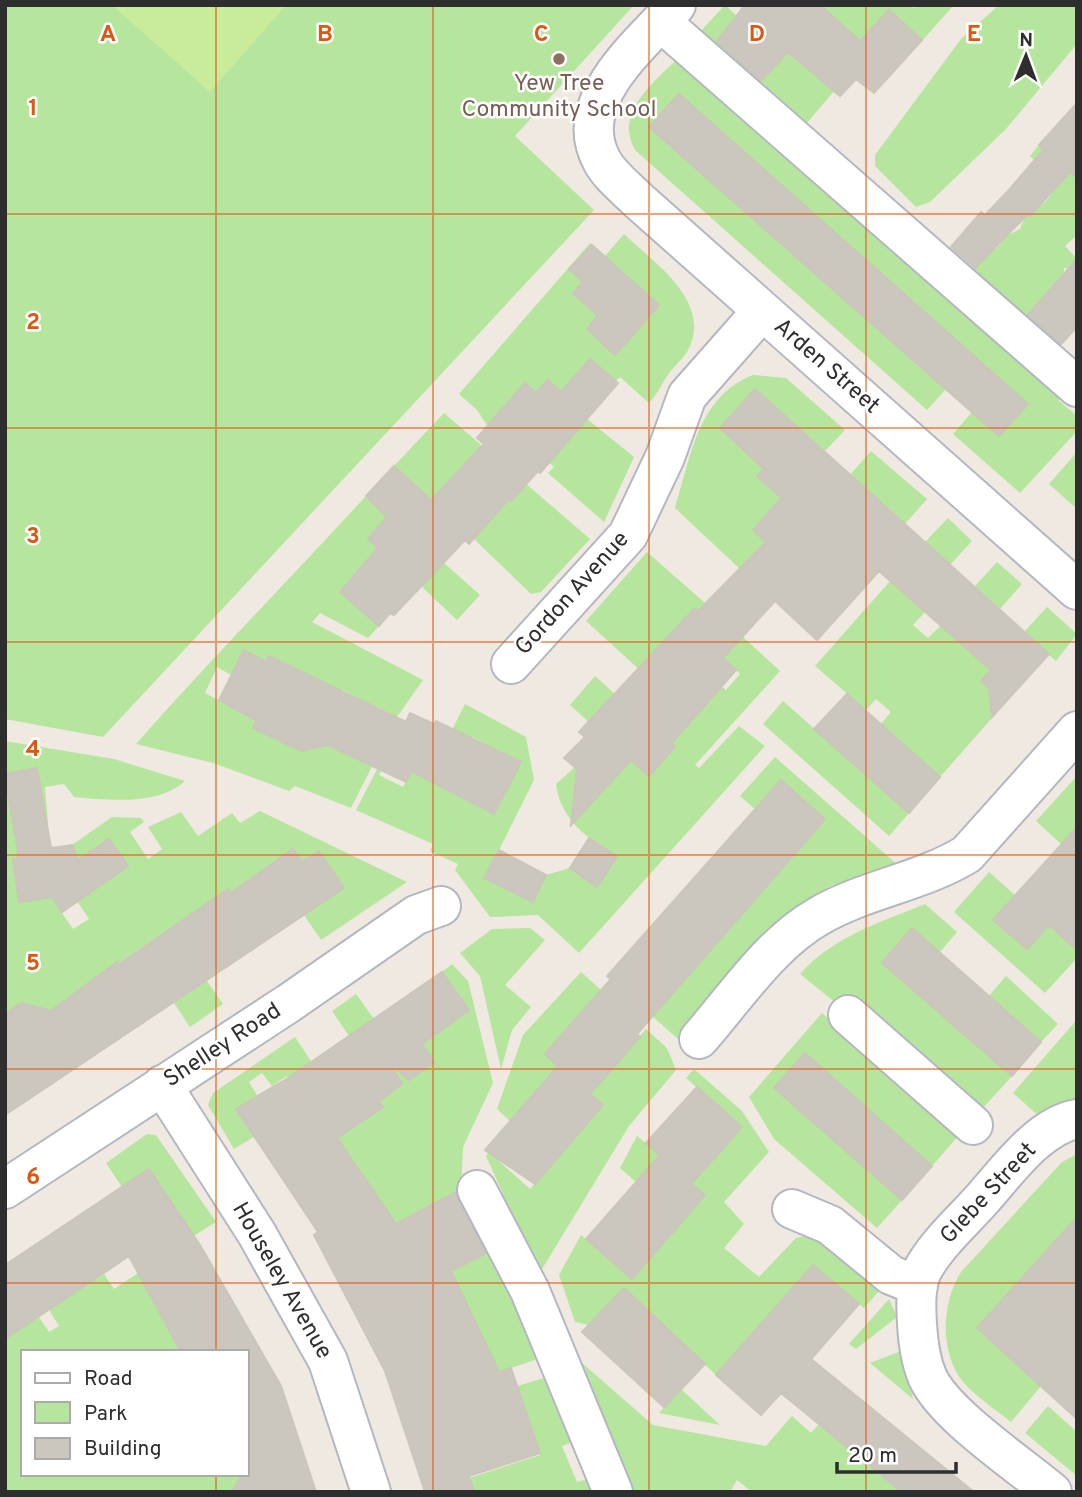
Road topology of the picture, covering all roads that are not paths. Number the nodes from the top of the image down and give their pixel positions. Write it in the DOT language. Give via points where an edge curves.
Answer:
graph roads {
  1 [pos="669,14"];
  2 [pos="762,311"];
  3 [pos="1077,387"];
  4 [pos="1077,590"];
  5 [pos="511,664"];
  6 [pos="1077,731"];
  7 [pos="441,906"];
  8 [pos="848,1015"];
  9 [pos="699,1040"];
  10 [pos="162,1085"];
  11 [pos="1077,1119"];
  12 [pos="973,1125"];
  13 [pos="5,1189"];
  14 [pos="477,1190"];
  15 [pos="792,1209"];
  16 [pos="918,1286"];
  17 [pos="371,1492"];
  18 [pos="613,1492"];
  19 [pos="1052,1492"];
  1 -- 2 [label="street, Arden Street" via="605,87 595,108 596,148 624,187"];
  1 -- 3 [label="street"];
  2 -- 4 [label="street, Arden Street"];
  2 -- 5 [label="street, Gordon Avenue" via="687,396 660,469 628,535"];
  6 -- 9 [label="street" via="967,853 947,866 818,916 771,957"];
  7 -- 10 [label="street, Shelley Road" via="416,915"];
  8 -- 12 [label="street"];
  10 -- 13 [label="street, Shelley Road"];
  10 -- 17 [label="street, Houseley Avenue" via="257,1234 328,1361"];
  11 -- 16 [label="street, Glebe Street" via="1049,1131 1015,1161 939,1248 921,1273"];
  14 -- 18 [label="street" via="530,1291"];
  15 -- 16 [label="street" via="830,1225 891,1275"];
  16 -- 19 [label="street, Glebe Street" via="920,1355 928,1378 946,1404"];
}
